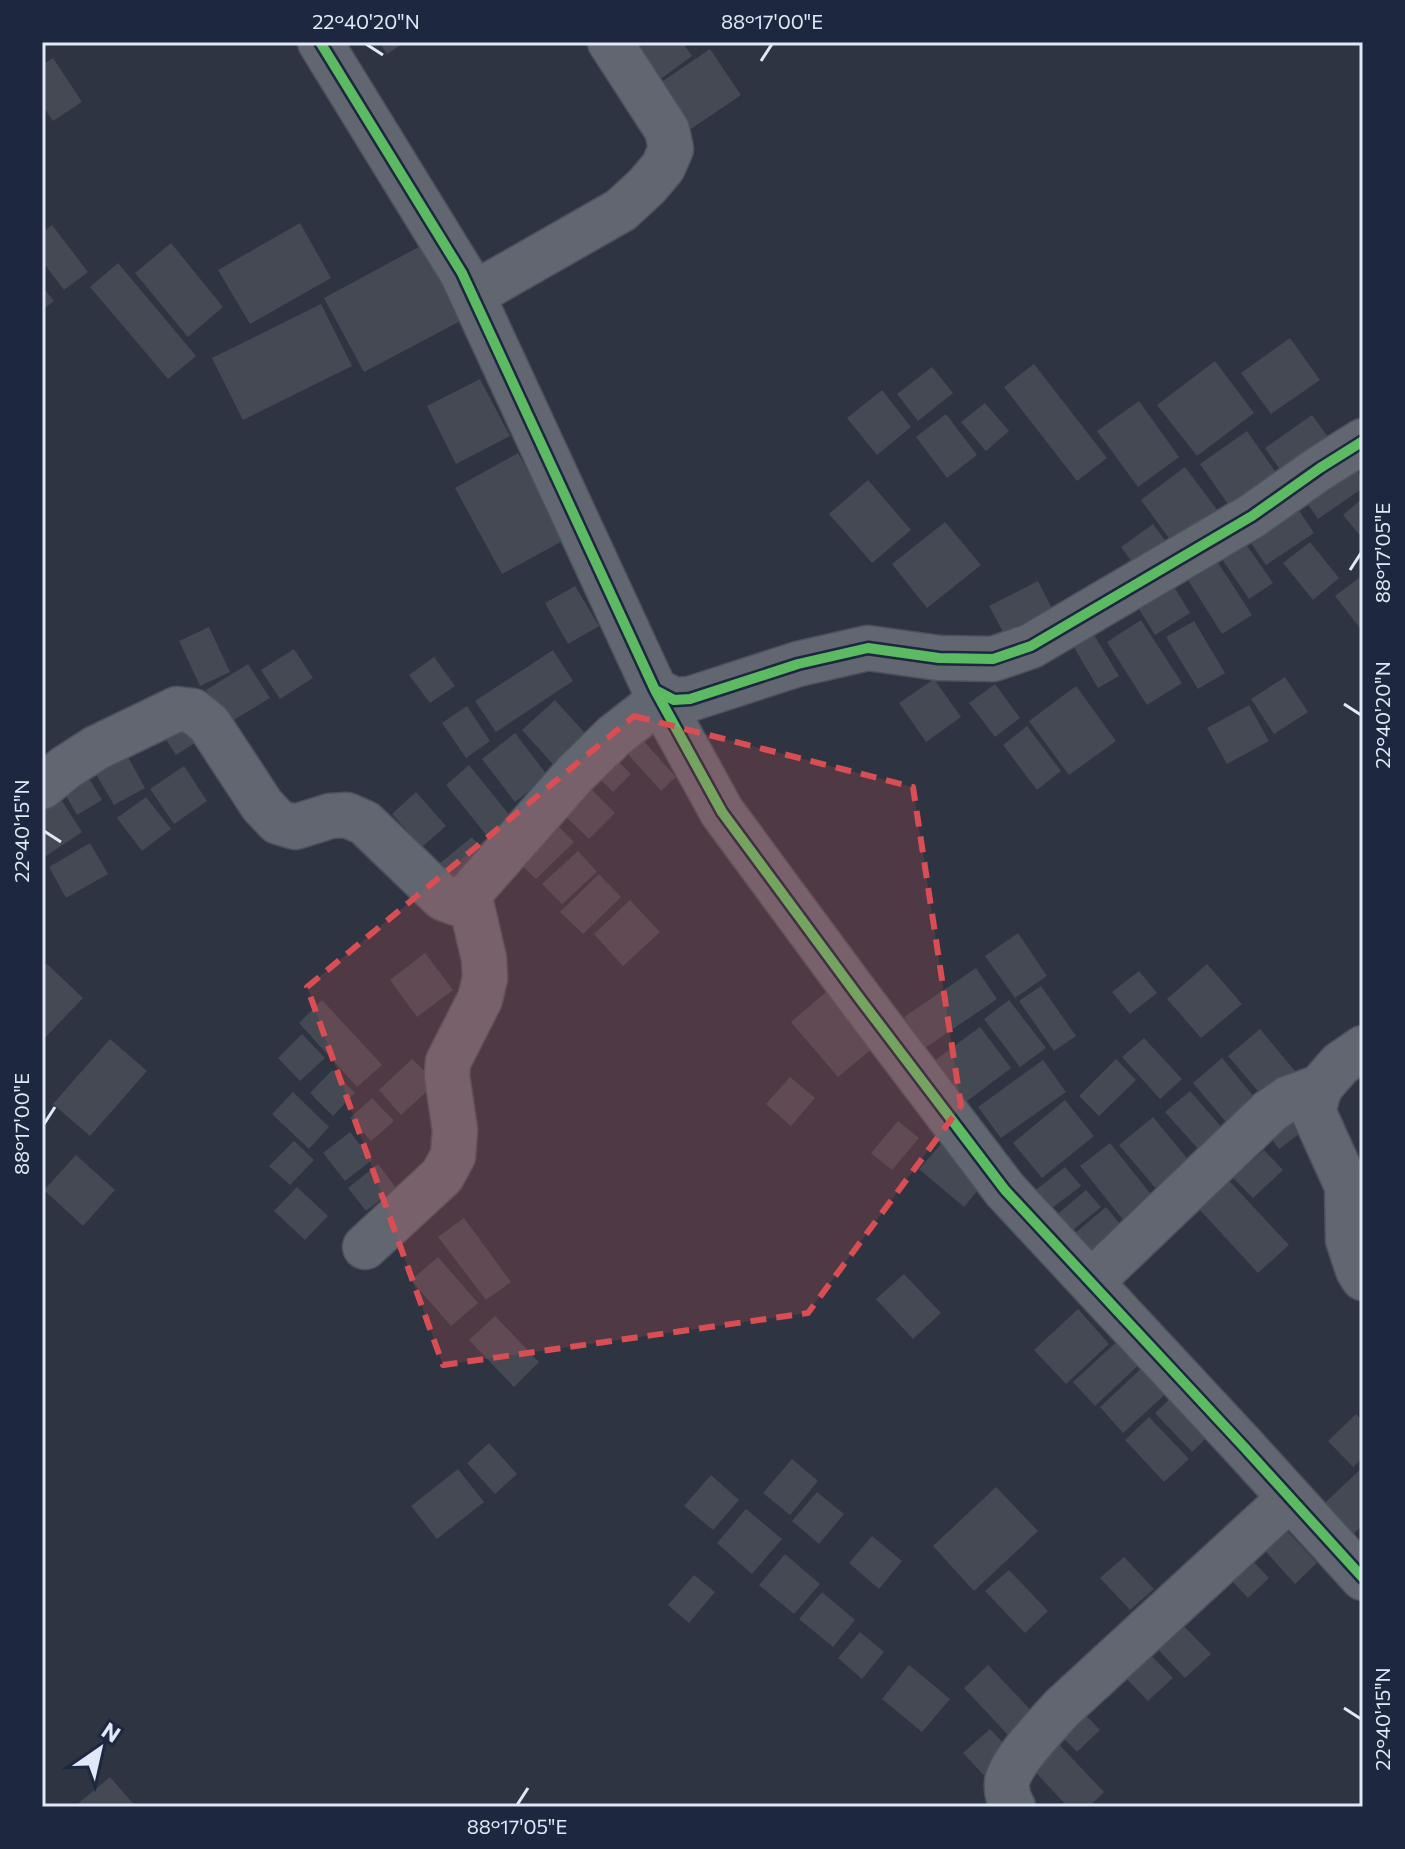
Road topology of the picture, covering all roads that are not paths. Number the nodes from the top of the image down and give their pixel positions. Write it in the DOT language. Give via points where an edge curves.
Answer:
graph roads {
  1 [pos="320,42"];
  2 [pos="610,42"];
  3 [pos="472,295"];
  4 [pos="1363,441"];
  5 [pos="658,695"];
  6 [pos="42,787"];
  7 [pos="469,894"];
  8 [pos="1363,1048"];
  9 [pos="1320,1087"];
  10 [pos="365,1247"];
  11 [pos="1363,1278"];
  12 [pos="1091,1282"];
  13 [pos="1290,1498"];
  14 [pos="1363,1578"];
  15 [pos="1013,1807"];
  1 -- 3 [label="street"];
  2 -- 3 [label="street" via="667,130 671,149 663,167 621,210"];
  3 -- 5 [label="street"];
  4 -- 5 [label="street" via="1252,516 1031,646 993,659 868,648 690,699"];
  5 -- 7 [label="street" via="576,773"];
  5 -- 12 [label="street" via="722,812 1005,1190"];
  6 -- 7 [label="street" via="96,748 177,709 193,711 209,724 278,822 295,827 347,815 365,823 443,898 456,903"];
  7 -- 10 [label="street" via="485,978 448,1062 453,1156 442,1176"];
  8 -- 9 [label="street"];
  9 -- 11 [label="street" via="1313,1111 1347,1186 1348,1240"];
  9 -- 12 [label="street" via="1270,1111"];
  12 -- 13 [label="street"];
  13 -- 14 [label="street"];
  13 -- 15 [label="street" via="1062,1708 1007,1780"];
}
